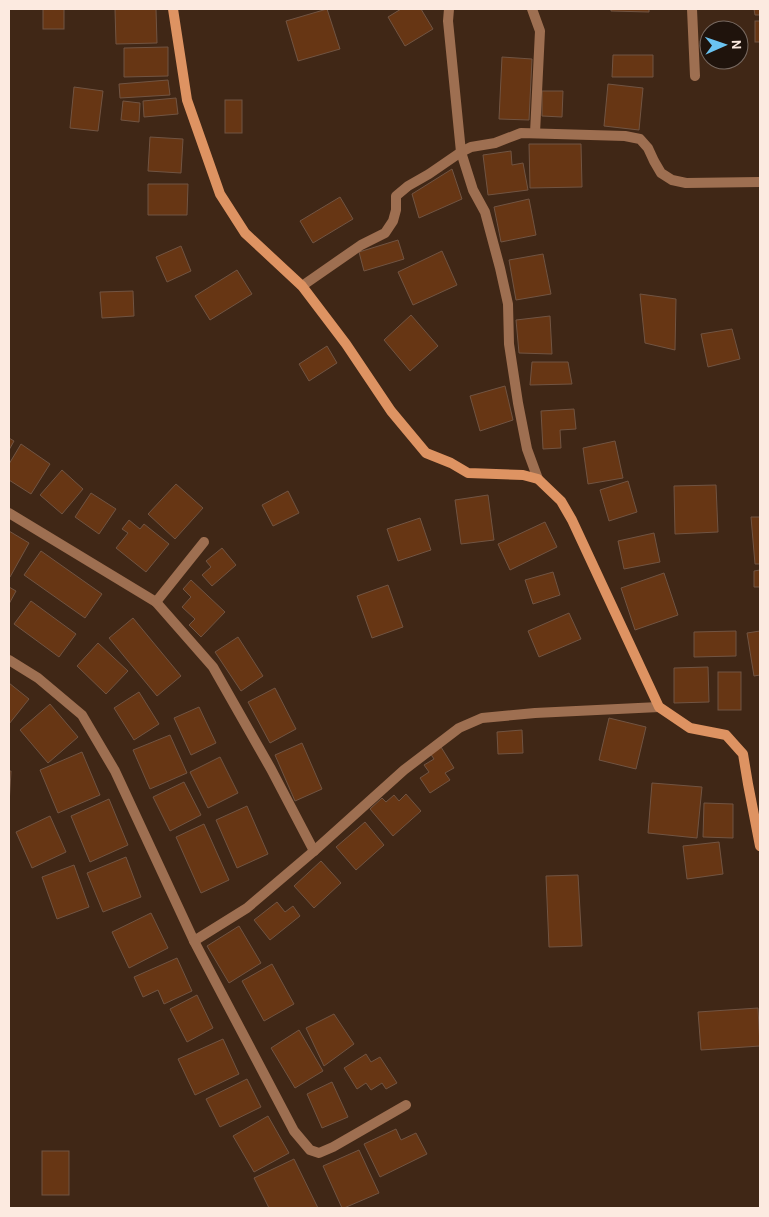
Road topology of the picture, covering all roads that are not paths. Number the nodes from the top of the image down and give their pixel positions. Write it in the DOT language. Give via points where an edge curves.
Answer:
graph roads {
  1 [pos="173,9"];
  2 [pos="449,9"];
  3 [pos="532,9"];
  4 [pos="692,9"];
  5 [pos="695,76"];
  6 [pos="535,133"];
  7 [pos="461,152"];
  8 [pos="760,182"];
  9 [pos="302,286"];
  10 [pos="538,479"];
  11 [pos="9,514"];
  12 [pos="204,542"];
  13 [pos="156,602"];
  14 [pos="9,660"];
  15 [pos="659,707"];
  16 [pos="760,846"];
  17 [pos="314,851"];
  18 [pos="194,940"];
  19 [pos="406,1105"];
  1 -- 9 [label="main road" via="187,100 220,194 245,234"];
  2 -- 7 [label="street"];
  3 -- 6 [label="street" via="540,31"];
  4 -- 5 [label="street"];
  6 -- 7 [label="street" via="521,133"];
  6 -- 8 [label="street" via="625,136 640,140 662,173 672,180 686,183"];
  7 -- 9 [label="street" via="396,196 395,215 385,233 361,245"];
  7 -- 10 [label="street" via="473,190 485,212 500,268 508,304 509,344 518,402 527,449"];
  9 -- 10 [label="main road" via="391,411 426,453 468,473"];
  10 -- 15 [label="main road" via="561,501 572,520"];
  11 -- 13 [label="street"];
  12 -- 13 [label="street"];
  13 -- 17 [label="street" via="213,667"];
  14 -- 18 [label="street" via="38,678 82,715 115,771"];
  15 -- 16 [label="main road" via="690,728 726,735 743,754"];
  15 -- 17 [label="street" via="482,718 459,728 404,770"];
  17 -- 18 [label="street" via="246,908"];
  18 -- 19 [label="street" via="294,1131 310,1150 319,1154 334,1147"];
}
